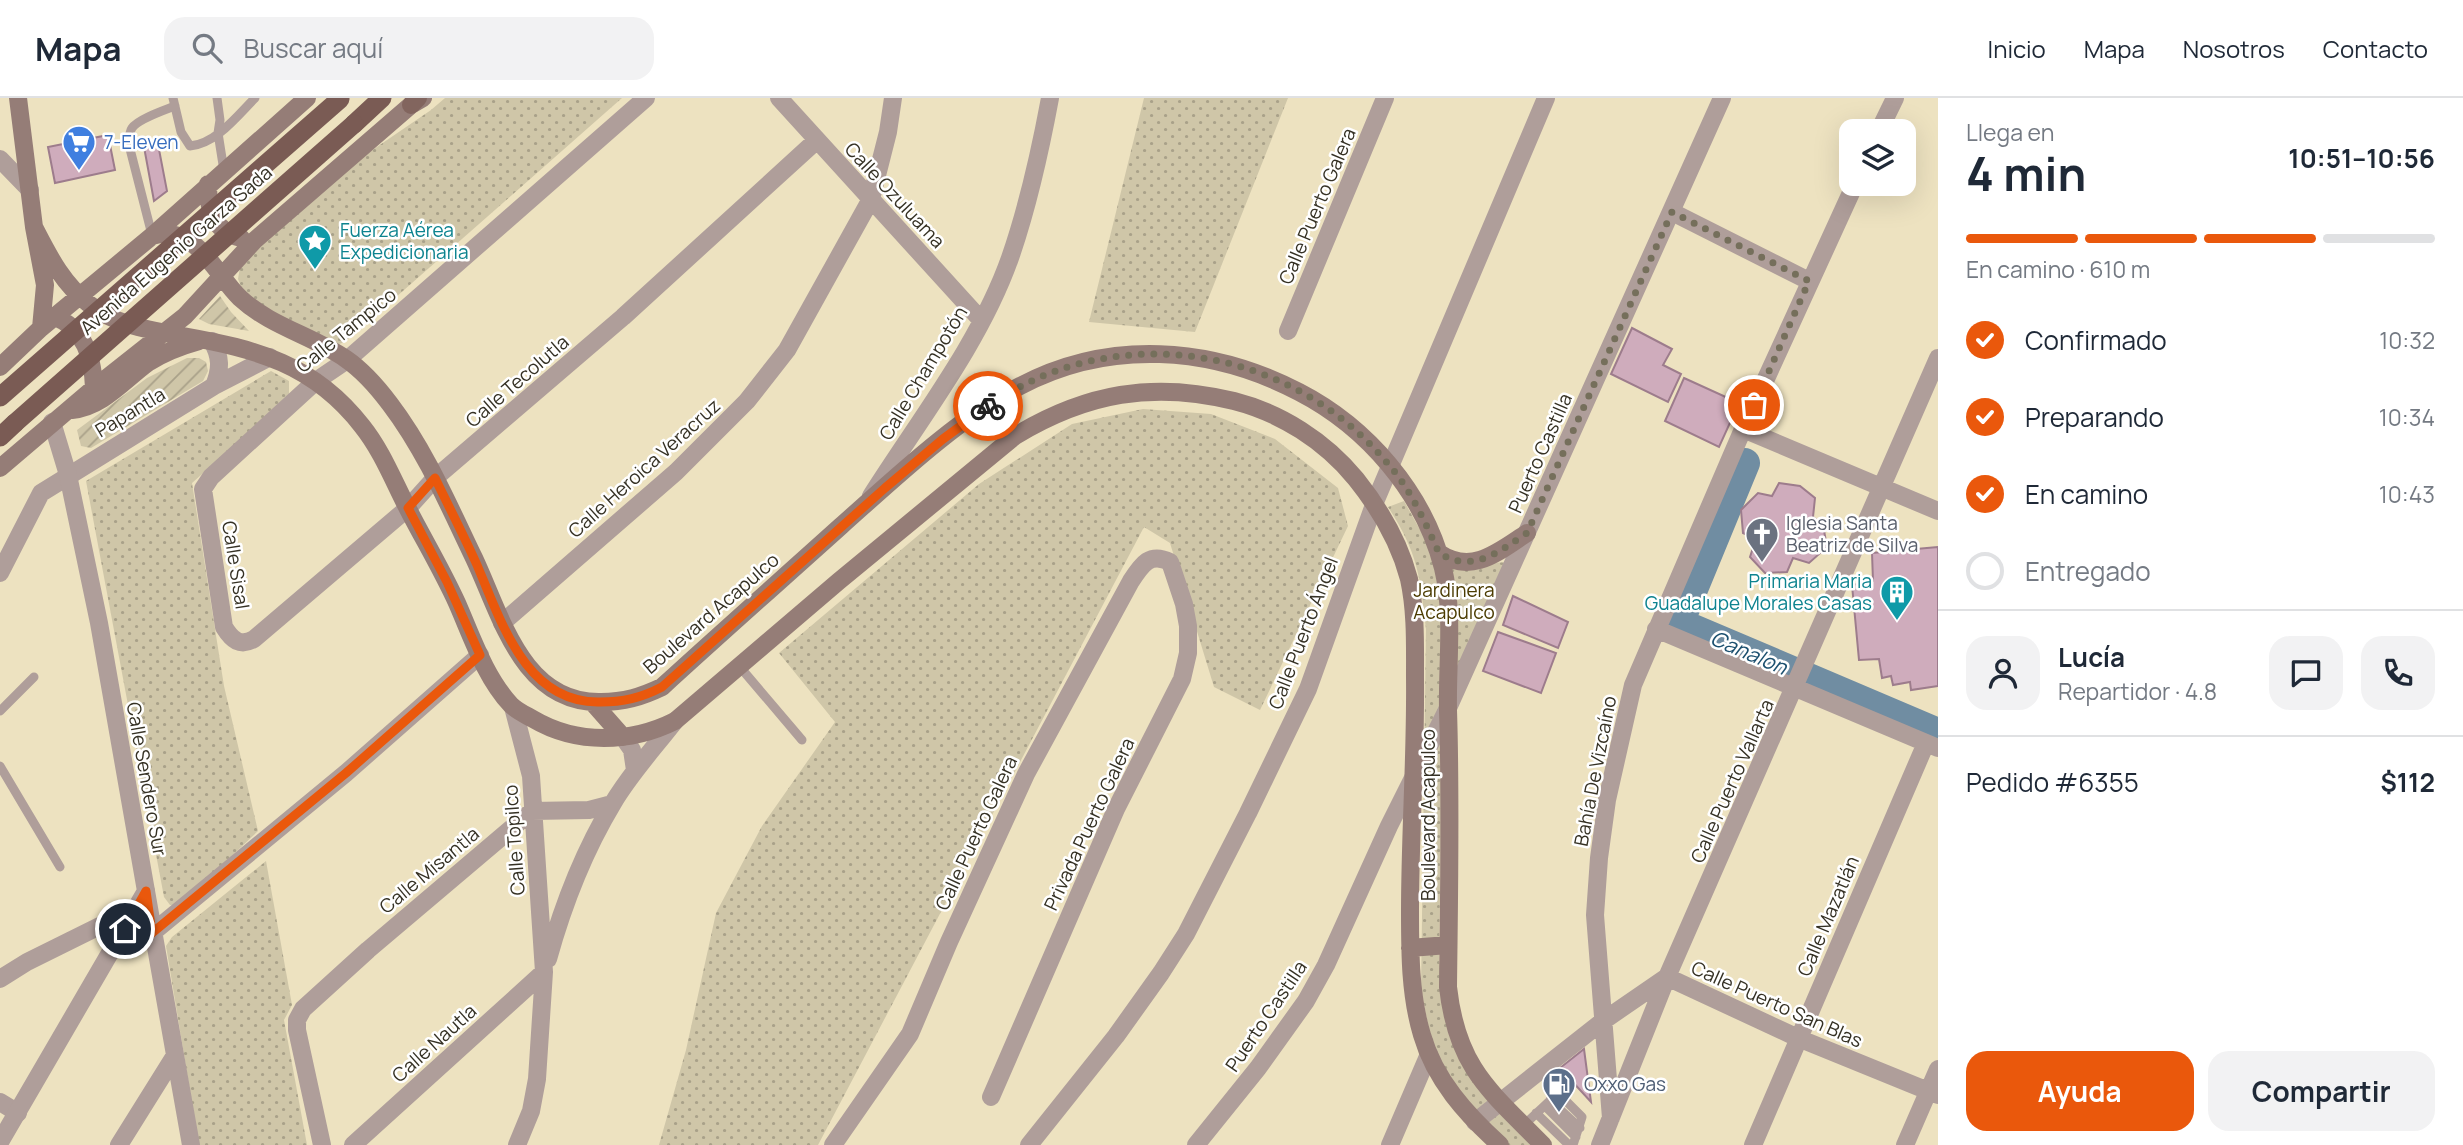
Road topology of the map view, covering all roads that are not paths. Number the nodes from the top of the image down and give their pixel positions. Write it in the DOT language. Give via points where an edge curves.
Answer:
graph roads {
  1 [pos="18,98"];
  2 [pos="217,98"];
  3 [pos="255,98"];
  4 [pos="307,98"];
  5 [pos="341,98"];
  6 [pos="382,98"];
  7 [pos="646,98"];
  8 [pos="779,98"];
  9 [pos="893,98"];
  10 [pos="1050,98"];
  11 [pos="1385,98"];
  12 [pos="1546,98"];
  13 [pos="1722,98"];
  14 [pos="1895,98"];
  15 [pos="417,100"];
  16 [pos="174,102"];
  17 [pos="1885,119"];
  18 [pos="218,133"];
  19 [pos="817,140"];
  20 [pos="0,159"];
  21 [pos="224,171"];
  22 [pos="208,184"];
  23 [pos="30,190"];
  24 [pos="1849,196"];
  25 [pos="871,199"];
  26 [pos="1672,212"];
  27 [pos="34,227"];
  28 [pos="152,236"];
  29 [pos="255,240"];
  30 [pos="222,275"];
  31 [pos="102,278"];
  32 [pos="1809,281"];
  33 [pos="80,296"];
  34 [pos="981,320"];
  35 [pos="48,322"];
  36 [pos="130,325"];
  37 [pos="1288,331"];
  38 [pos="163,332"];
  39 [pos="208,340"];
  40 [pos="270,357"];
  41 [pos="1938,358"];
  42 [pos="347,360"];
  43 [pos="0,367"];
  44 [pos="316,381"];
  45 [pos="214,386"];
  46 [pos="93,388"];
  47 [pos="0,397"];
  48 [pos="68,411"];
  49 [pos="52,422"];
  50 [pos="1743,429"];
  51 [pos="0,437"];
  52 [pos="1391,466"];
  53 [pos="0,468"];
  54 [pos="68,475"];
  55 [pos="435,478"];
  56 [pos="1882,487"];
  57 [pos="203,489"];
  58 [pos="1375,502"];
  59 [pos="866,504"];
  60 [pos="408,508"];
  61 [pos="1938,511"];
  62 [pos="1527,533"];
  63 [pos="1439,553"];
  64 [pos="1170,562"];
  65 [pos="0,573"];
  66 [pos="502,623"];
  67 [pos="1656,629"];
  68 [pos="239,643"];
  69 [pos="480,655"];
  70 [pos="740,667"];
  71 [pos="1801,676"];
  72 [pos="34,677"];
  73 [pos="593,703"];
  74 [pos="513,707"];
  75 [pos="1448,708"];
  76 [pos="0,711"];
  77 [pos="675,721"];
  78 [pos="623,737"];
  79 [pos="802,740"];
  80 [pos="1932,746"];
  81 [pos="0,766"];
  82 [pos="635,770"];
  83 [pos="1414,778"];
  84 [pos="612,804"];
  85 [pos="532,811"];
  86 [pos="60,867"];
  87 [pos="142,899"];
  88 [pos="152,933"];
  89 [pos="1448,945"];
  90 [pos="1410,948"];
  91 [pos="544,972"];
  92 [pos="1667,977"];
  93 [pos="0,979"];
  94 [pos="1603,1021"];
  95 [pos="1798,1038"];
  96 [pos="1429,1054"];
  97 [pos="174,1057"];
  98 [pos="1938,1069"];
  99 [pos="1933,1093"];
  100 [pos="991,1097"];
  101 [pos="0,1102"];
  102 [pos="1499,1102"];
  103 [pos="1547,1103"];
  104 [pos="18,1113"];
  105 [pos="1611,1118"];
  106 [pos="1530,1119"];
  107 [pos="1475,1122"];
  108 [pos="1575,1139"];
  109 [pos="0,1142"];
  110 [pos="119,1145"];
  111 [pos="191,1145"];
  112 [pos="321,1145"];
  113 [pos="353,1145"];
  114 [pos="517,1145"];
  115 [pos="833,1145"];
  116 [pos="1029,1145"];
  117 [pos="1196,1145"];
  118 [pos="1390,1145"];
  119 [pos="1500,1145"];
  120 [pos="1543,1145"];
  121 [pos="1600,1145"];
  122 [pos="1753,1145"];
  123 [pos="1905,1145"];
  1 -- 23 [label="main road"];
  2 -- 18 [label="lane"];
  3 -- 18 [label="lane"];
  4 -- 21 [label="main road"];
  5 -- 47 [label="highway, Avenida Eugenio Garza Sada, bridge"];
  6 -- 51 [label="highway, Avenida Eugenio Garza Sada, bridge"];
  7 -- 42 [label="street, Calle Tampico"];
  8 -- 19 [label="street, Calle Ozuluama"];
  9 -- 25 [label="street, Calle Heroica Veracruz"];
  10 -- 34 [label="street, Calle Champotón" via="1009,259"];
  11 -- 37 [label="street, Calle Puerto Galera"];
  12 -- 52 [label="street, Calle Puerto Ángel"];
  13 -- 26 [label="street, Puerto Castilla"];
  14 -- 17 [label="street"];
  15 -- 29 [label="main road"];
  16 -- 18 [label="lane" via="190,146"];
  16 -- 28 [label="lane" via="139,122 129,136"];
  18 -- 21 [label="lane"];
  19 -- 25 [label="street, Calle Ozuluama"];
  19 -- 55 [label="street, Calle Tecolutla" via="623,317"];
  20 -- 23 [label="street"];
  21 -- 22 [label="main road"];
  22 -- 28 [label="main road"];
  22 -- 29 [label="main road" via="209,208 216,222 235,236"];
  23 -- 27 [label="main road"];
  24 -- 32 [label="street, Bahía De Vizcaíno"];
  25 -- 34 [label="street, Calle Ozuluama"];
  25 -- 66 [label="street, Calle Heroica Veracruz" via="787,350 747,401 676,472"];
  26 -- 32 [label="street"];
  26 -- 62 [label="street, Puerto Castilla"];
  27 -- 33 [label="main road" via="50,260"];
  27 -- 35 [label="main road"];
  28 -- 30 [label="main road" via="163,232 191,241"];
  28 -- 31 [label="main road"];
  29 -- 30 [label="main road"];
  30 -- 38 [label="main road" via="199,304"];
  30 -- 42 [label="main road, Boulevard Acapulco" via="251,308"];
  31 -- 33 [label="main road"];
  31 -- 36 [label="main road"];
  32 -- 50 [label="street, Bahía De Vizcaíno"];
  33 -- 35 [label="main road"];
  33 -- 36 [label="main road" via="100,312"];
  34 -- 59 [label="street, Calle Champotón" via="953,373"];
  35 -- 43 [label="main road"];
  35 -- 46 [label="main road" via="71,326 84,341 92,363"];
  36 -- 38 [label="main road"];
  38 -- 39 [label="main road"];
  38 -- 46 [label="main road"];
  39 -- 40 [label="main road"];
  39 -- 45 [label="street" via="218,351 220,365"];
  39 -- 48 [label="main road" via="162,354 97,402"];
  40 -- 44 [label="main road"];
  40 -- 45 [label="street, Papantla"];
  41 -- 56 [label="street, Calle Puerto Vallarta"];
  42 -- 44 [label="street, Calle Tampico"];
  42 -- 55 [label="main road, Boulevard Acapulco" via="390,404"];
  44 -- 57 [label="street, Calle Tampico" via="224,464"];
  44 -- 60 [label="main road" via="375,442"];
  45 -- 54 [label="street, Papantla"];
  46 -- 48 [label="main road"];
  48 -- 49 [label="main road"];
  49 -- 53 [label="main road"];
  49 -- 54 [label="street, Calle Sendero Sur"];
  50 -- 56 [label="street"];
  50 -- 67 [label="street, Bahía De Vizcaíno"];
  52 -- 58 [label="street, Calle Puerto Ángel"];
  52 -- 59 [label="main road, Boulevard Acapulco" via="1360,434 1315,400 1252,370 1170,353 1124,355 1068,365 1018,387 943,439"];
  52 -- 63 [label="main road, Boulevard Acapulco"];
  54 -- 65 [label="street, Papantla" via="41,493"];
  54 -- 87 [label="street, Calle Sendero Sur" via="99,623"];
  55 -- 60 [label="street, Calle Tecolutla"];
  55 -- 66 [label="main road, Boulevard Acapulco"];
  56 -- 61 [label="street"];
  56 -- 71 [label="street, Calle Puerto Vallarta"];
  57 -- 68 [label="street, Calle Sisal" via="224,627"];
  58 -- 70 [label="main road, Boulevard Acapulco" via="1346,467 1294,426 1251,405 1182,391 1117,395 1072,407 1015,436"];
  58 -- 83 [label="main road, Boulevard Acapulco" via="1390,528 1412,597"];
  58 -- 116 [label="street, Calle Puerto Ángel" via="1308,690 1186,934 1116,1035"];
  59 -- 73 [label="main road, Boulevard Acapulco" via="662,687 626,701"];
  60 -- 68 [label="street, Calle Tecolutla" via="254,639"];
  60 -- 69 [label="main road"];
  62 -- 63 [label="main road" via="1476,561 1459,562"];
  62 -- 75 [label="street, Puerto Castilla"];
  63 -- 75 [label="main road, Boulevard Acapulco" via="1449,615"];
  64 -- 100 [label="street, Privada Puerto Galera" via="1188,626 1182,679 1116,809"];
  64 -- 115 [label="street, Calle Puerto Galera" via="1151,559 1131,581 1026,774 911,1034"];
  66 -- 73 [label="main road, Boulevard Acapulco" via="517,653 549,687 563,696"];
  67 -- 71 [label="street"];
  67 -- 94 [label="street, Bahía De Vizcaíno" via="1633,685 1618,743 1600,846 1595,915"];
  69 -- 74 [label="main road"];
  69 -- 88 [label="street"];
  70 -- 77 [label="main road"];
  70 -- 79 [label="lane"];
  71 -- 80 [label="street"];
  71 -- 92 [label="street, Calle Puerto Vallarta"];
  72 -- 76 [label="lane"];
  73 -- 78 [label="main road"];
  74 -- 78 [label="main road" via="570,734"];
  74 -- 85 [label="street, Calle Topilco" via="531,776"];
  75 -- 83 [label="street, Puerto Castilla"];
  75 -- 89 [label="main road, Boulevard Acapulco"];
  77 -- 78 [label="main road" via="655,731"];
  77 -- 82 [label="street, Calle Topilco"];
  78 -- 82 [label="street" via="632,750"];
  80 -- 95 [label="street, Calle Mazatlán"];
  81 -- 86 [label="lane"];
  82 -- 84 [label="street, Calle Topilco"];
  83 -- 90 [label="main road, Boulevard Acapulco"];
  83 -- 117 [label="street, Puerto Castilla" via="1306,1001"];
  84 -- 85 [label="street" via="589,810"];
  84 -- 91 [label="street, Calle Topilco" via="565,903"];
  85 -- 91 [label="street, Calle Topilco"];
  85 -- 112 [label="street, Calle Misantla" via="303,1009 297,1030"];
  87 -- 88 [label="street, Calle Sendero Sur"];
  87 -- 93 [label="street"];
  87 -- 104 [label="street"];
  88 -- 97 [label="street, Calle Sendero Sur"];
  89 -- 90 [label="main road"];
  89 -- 102 [label="main road, Boulevard Acapulco" via="1454,1022 1475,1070"];
  90 -- 96 [label="main road, Boulevard Acapulco" via="1414,999"];
  91 -- 113 [label="street, Calle Nautla"];
  91 -- 114 [label="street, Calle Topilco" via="537,1079 531,1111"];
  92 -- 94 [label="street, Calle Puerto San Blas"];
  92 -- 95 [label="street, Calle Puerto San Blas"];
  92 -- 105 [label="street, Calle Puerto Vallarta"];
  94 -- 102 [label="street, Calle Puerto San Blas"];
  94 -- 105 [label="street, Bahía De Vizcaíno"];
  95 -- 99 [label="street, Calle Puerto San Blas"];
  95 -- 122 [label="street, Calle Mazatlán"];
  96 -- 107 [label="main road, Boulevard Acapulco"];
  96 -- 118 [label="street"];
  97 -- 110 [label="street"];
  97 -- 111 [label="street, Calle Sendero Sur"];
  98 -- 99 [label="street"];
  99 -- 123 [label="street"];
  101 -- 104 [label="street"];
  102 -- 106 [label="main road, Boulevard Acapulco"];
  102 -- 107 [label="street, Calle Puerto San Blas"];
  103 -- 106 [label="lane"];
  103 -- 108 [label="lane"];
  103 -- 108 [label="lane" via="1562,1096 1581,1115"];
  104 -- 109 [label="street"];
  105 -- 121 [label="street, Calle Puerto Vallarta"];
  106 -- 108 [label="lane"];
  106 -- 120 [label="main road, Boulevard Acapulco"];
  107 -- 119 [label="main road, Boulevard Acapulco"];
}
